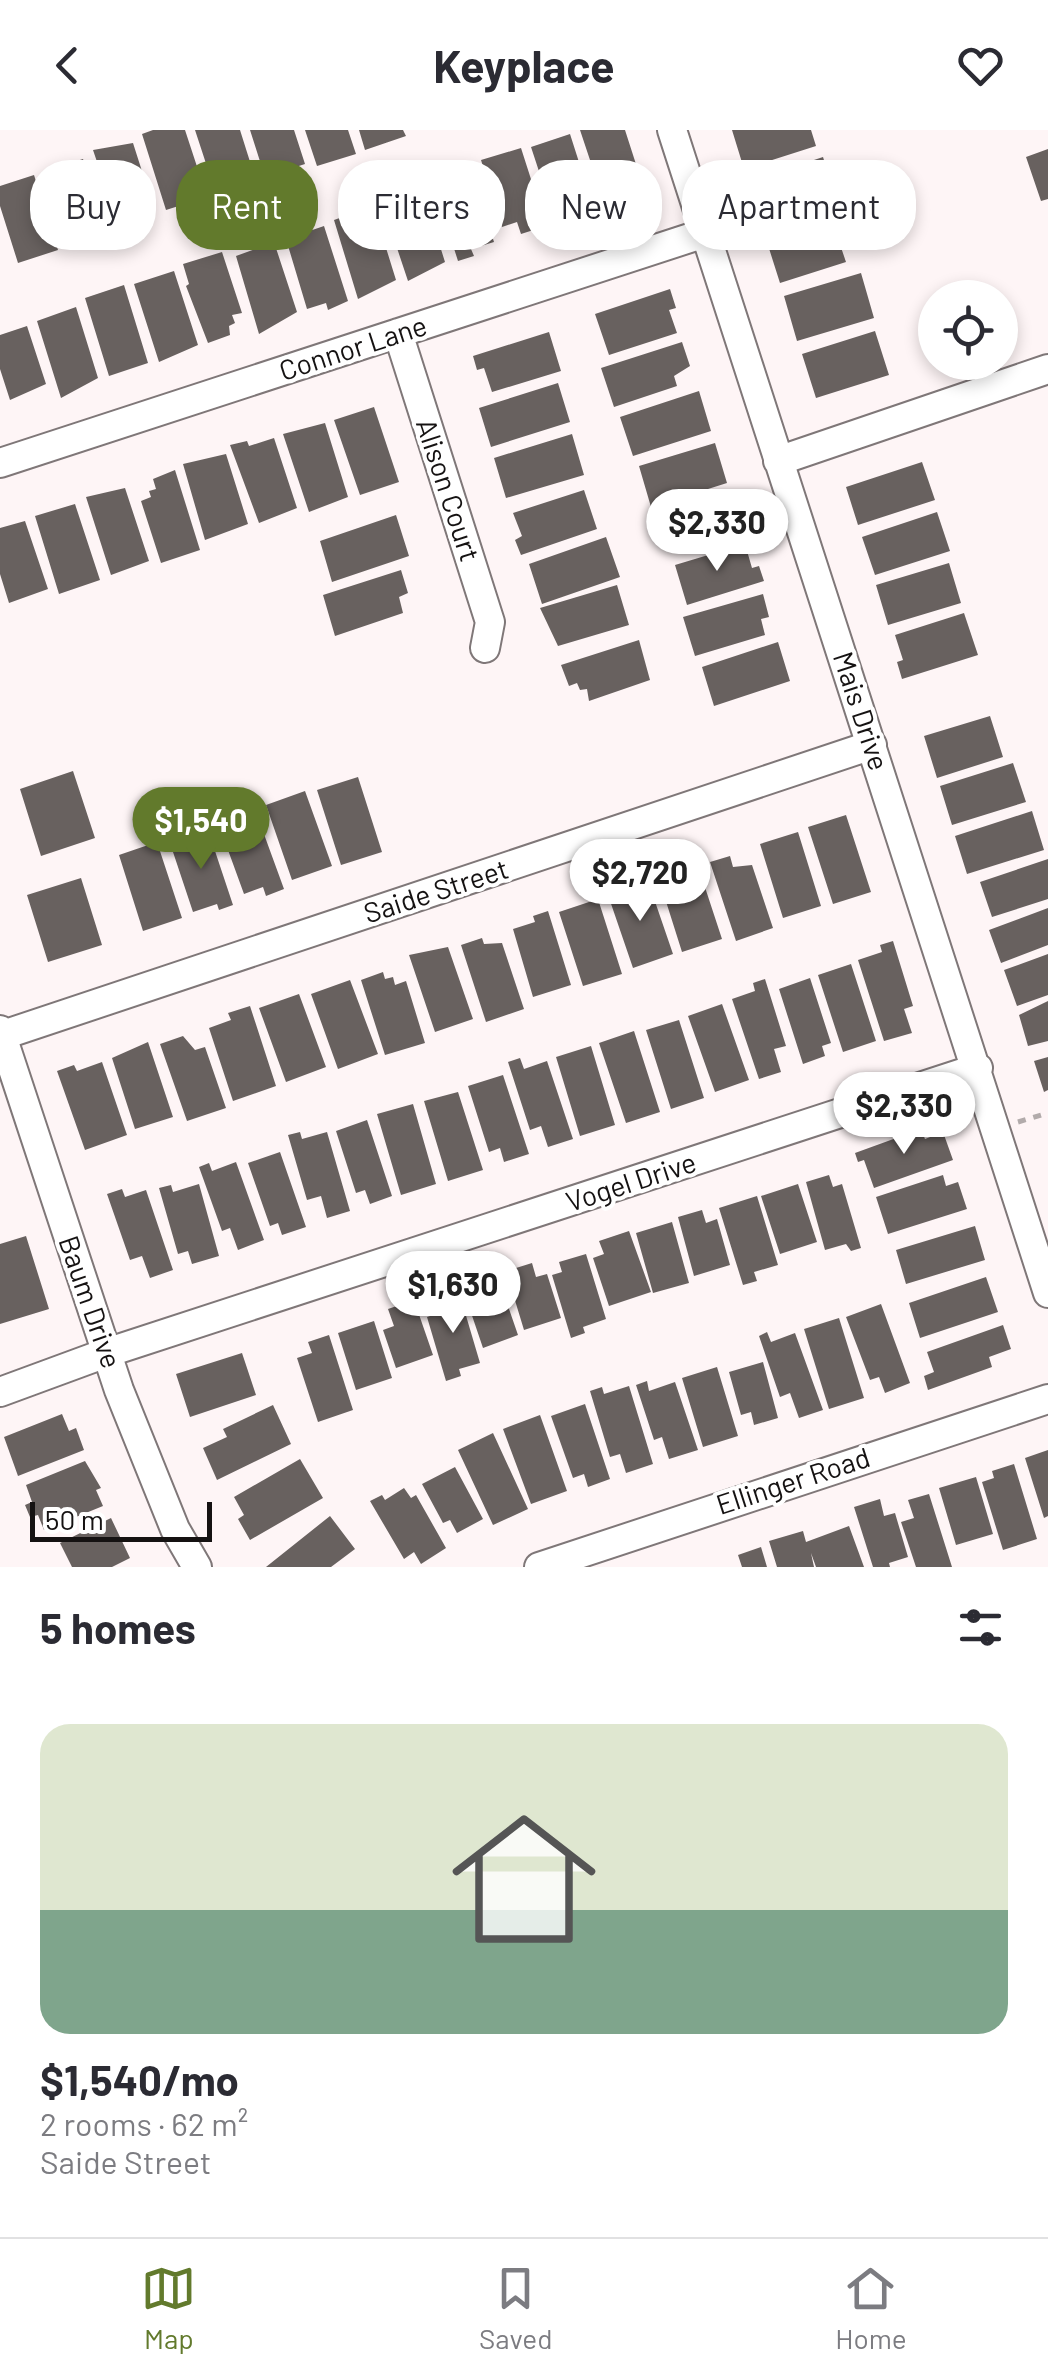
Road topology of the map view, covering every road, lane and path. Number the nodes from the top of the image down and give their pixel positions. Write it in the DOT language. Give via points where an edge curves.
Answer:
graph roads {
  1 [pos="672,130"];
  2 [pos="682,161"];
  3 [pos="682,240"];
  4 [pos="710,250"];
  5 [pos="398,333"];
  6 [pos="1048,369"];
  7 [pos="778,461"];
  8 [pos="0,462"];
  9 [pos="485,648"];
  10 [pos="872,746"];
  11 [pos="1,1034"];
  12 [pos="978,1068"];
  13 [pos="1048,1113"];
  14 [pos="996,1129"];
  15 [pos="1048,1292"];
  16 [pos="106,1353"];
  17 [pos="0,1392"];
  18 [pos="1048,1398"];
  19 [pos="197,1567"];
  20 [pos="538,1567"];
  1 -- 2 [label="street, Mais Drive"];
  3 -- 5 [label="street, Connor Lane"];
  4 -- 7 [label="street, Mais Drive"];
  5 -- 8 [label="street, Connor Lane"];
  5 -- 9 [label="street, Alison Court" via="490,622"];
  6 -- 7 [label="street"];
  7 -- 10 [label="street, Mais Drive"];
  10 -- 11 [label="street, Saide Street"];
  10 -- 12 [label="street, Mais Drive"];
  11 -- 16 [label="street, Baum Drive"];
  12 -- 14 [label="street, Mais Drive"];
  12 -- 16 [label="street, Vogel Drive"];
  13 -- 14 [label="path"];
  14 -- 15 [label="street, Mais Drive"];
  16 -- 17 [label="street, Vogel Drive"];
  16 -- 19 [label="street, Baum Drive" via="145,1460"];
  18 -- 20 [label="street, Ellinger Road"];
}
